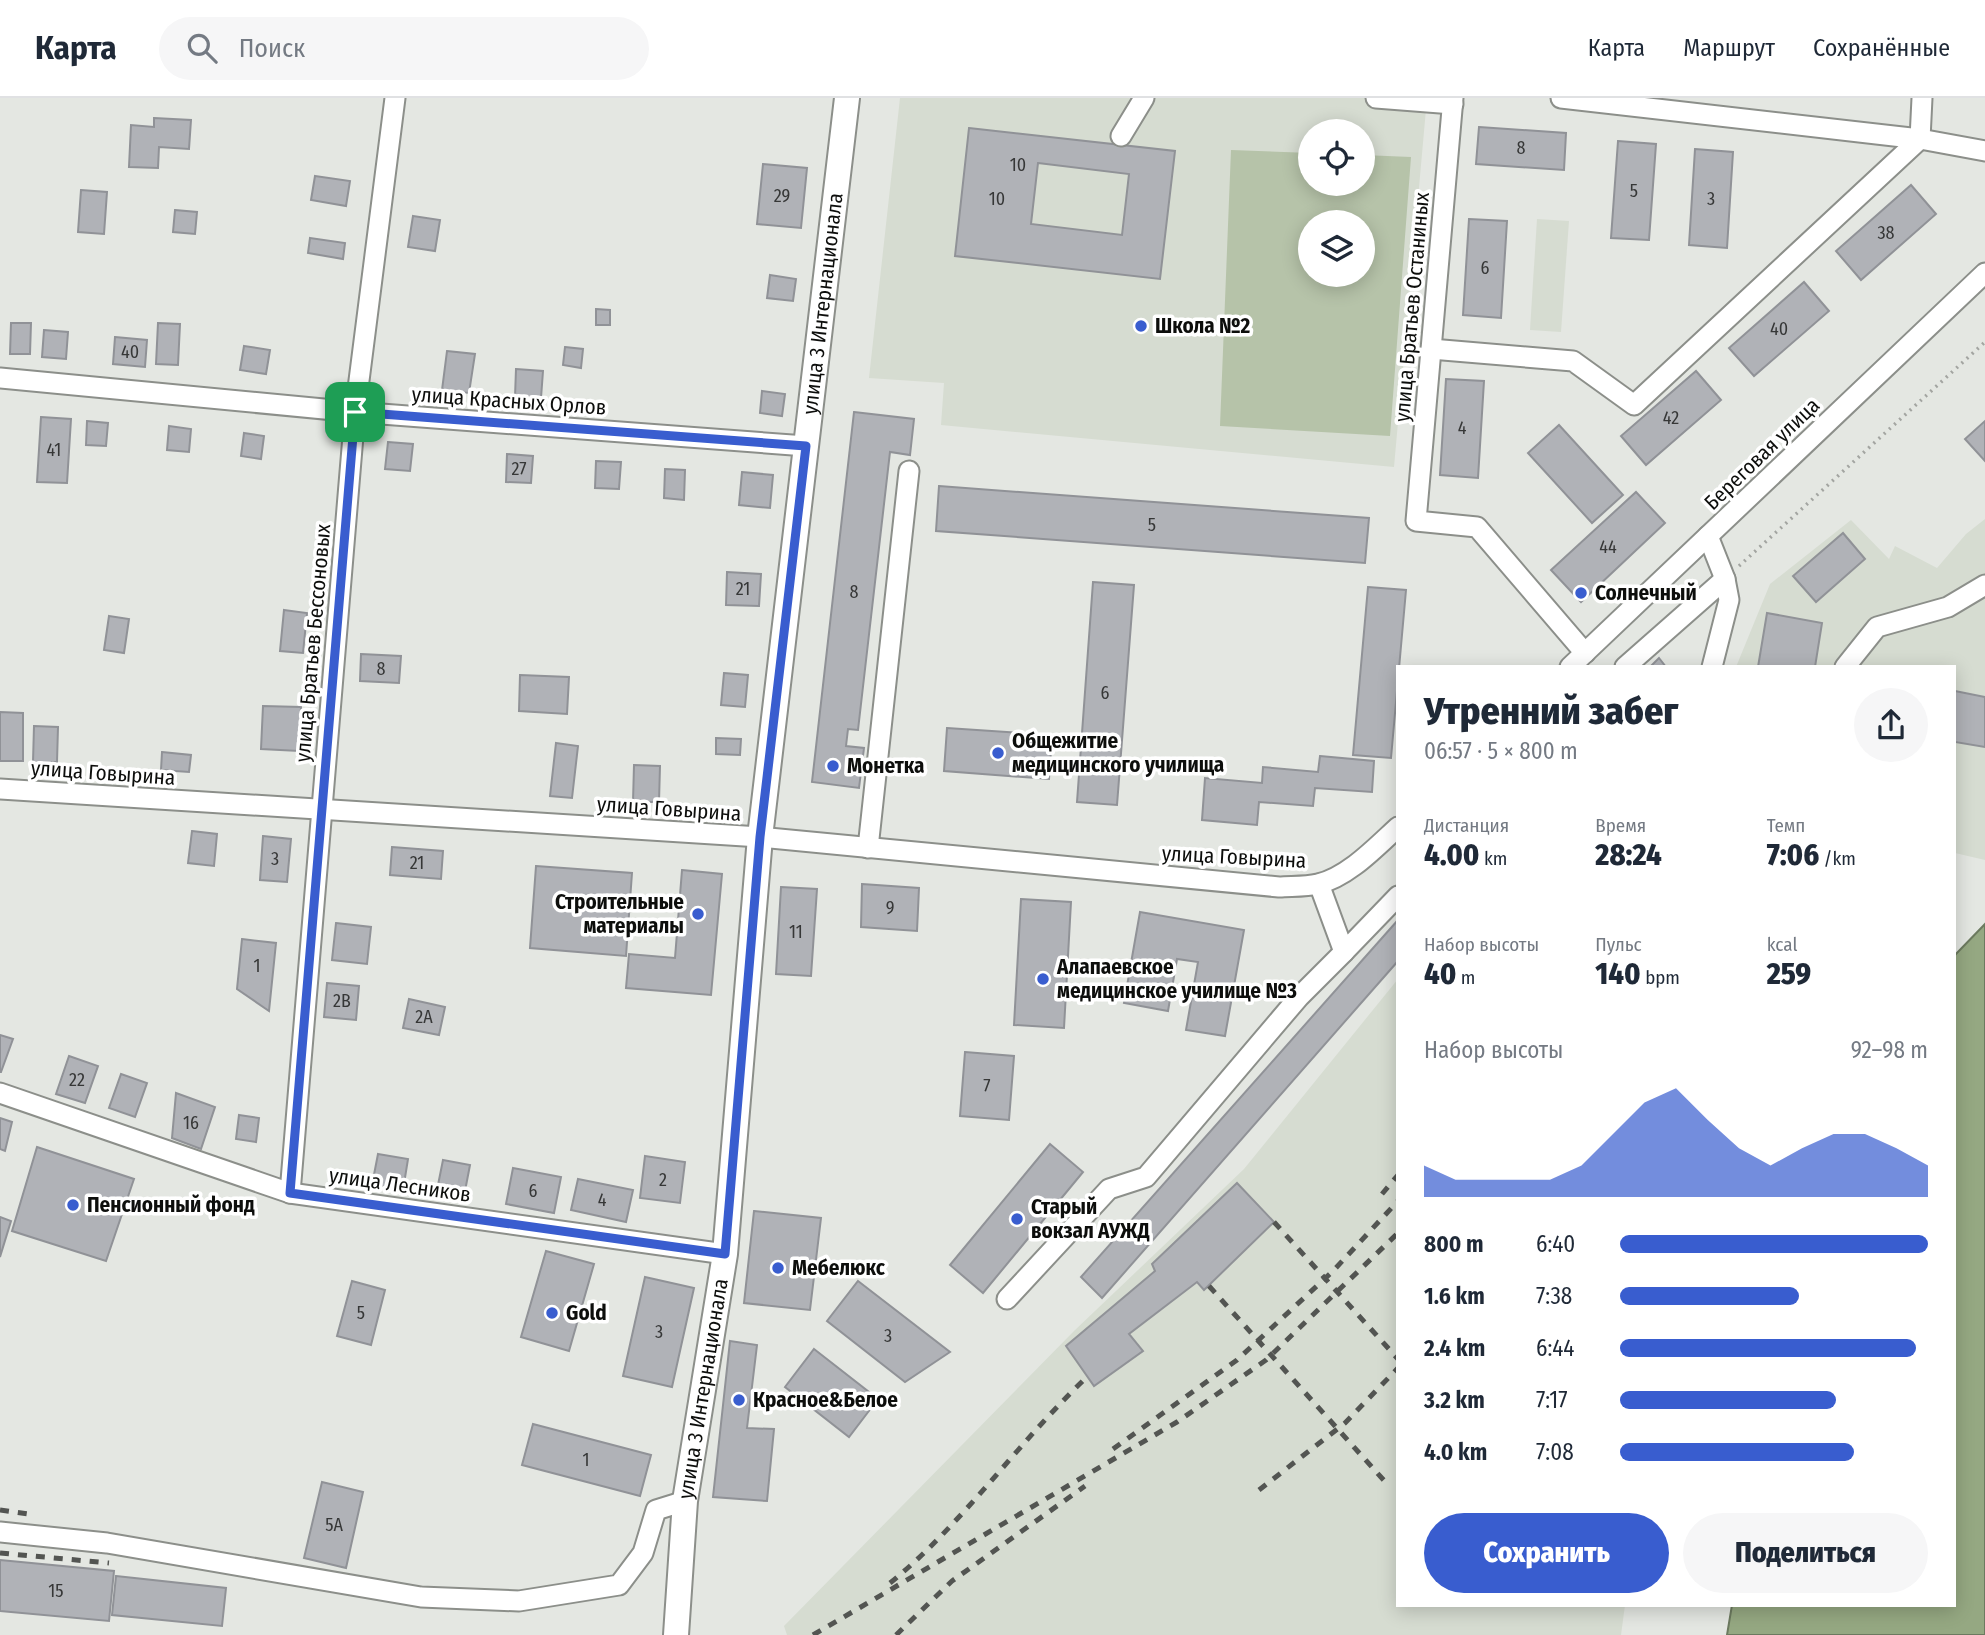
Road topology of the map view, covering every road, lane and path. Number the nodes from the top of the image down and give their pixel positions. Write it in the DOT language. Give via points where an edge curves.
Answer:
graph roads {
  1 [pos="395,98"];
  2 [pos="847,98"];
  3 [pos="1144,98"];
  4 [pos="1376,98"];
  5 [pos="1561,98"];
  6 [pos="1922,98"];
  7 [pos="1453,101"];
  8 [pos="1121,136"];
  9 [pos="1920,139"];
  10 [pos="1985,151"];
  11 [pos="1985,274"];
  12 [pos="1985,342"];
  13 [pos="1431,349"];
  14 [pos="0,378"];
  15 [pos="355,412"];
  16 [pos="806,446"];
  17 [pos="909,471"];
  18 [pos="1708,536"];
  19 [pos="1725,579"];
  20 [pos="1985,585"];
  21 [pos="1585,653"];
  22 [pos="1572,665"];
  23 [pos="1627,665"];
  24 [pos="1713,665"];
  25 [pos="1847,665"];
  26 [pos="0,789"];
  27 [pos="322,809"];
  28 [pos="1396,829"];
  29 [pos="760,837"];
  30 [pos="868,848"];
  31 [pos="1319,884"];
  32 [pos="1396,898"];
  33 [pos="1344,952"];
  34 [pos="0,1093"];
  35 [pos="290,1193"];
  36 [pos="725,1254"];
  37 [pos="1007,1299"];
  38 [pos="685,1501"];
  39 [pos="0,1532"];
  40 [pos="676,1635"];
  1 -- 15 [label="street, улица Братьев Бессоновых"];
  2 -- 16 [label="main road, улица 3 Интернационала"];
  3 -- 8 [label="street"];
  4 -- 7 [label="street"];
  5 -- 9 [label="street"];
  6 -- 9 [label="street"];
  7 -- 13 [label="street, улица Братьев Останиных"];
  9 -- 10 [label="street"];
  9 -- 13 [label="street" via="1634,405 1573,361"];
  11 -- 18 [label="street, Береговая улица"];
  12 -- 19 [label="path"];
  13 -- 21 [label="street, улица Братьев Останиных" via="1416,521 1477,527"];
  14 -- 15 [label="street, улица Красных Орлов"];
  15 -- 16 [label="street, улица Красных Орлов"];
  15 -- 27 [label="street, улица Братьев Бессоновых"];
  16 -- 29 [label="main road, улица 3 Интернационала"];
  17 -- 30 [label="street"];
  18 -- 19 [label="street"];
  18 -- 21 [label="street, Береговая улица"];
  19 -- 23 [label="street"];
  19 -- 24 [label="street" via="1729,600"];
  20 -- 25 [label="street" via="1948,607 1877,627"];
  21 -- 22 [label="street, Береговая улица"];
  26 -- 27 [label="street, улица Говырина"];
  27 -- 29 [label="street, улица Говырина"];
  27 -- 35 [label="street, улица Братьев Бессоновых"];
  28 -- 31 [label="street, улица Говырина" via="1368,855"];
  29 -- 30 [label="street, улица Говырина"];
  29 -- 36 [label="main road, улица 3 Интернационала"];
  30 -- 31 [label="street, улица Говырина" via="1279,887"];
  31 -- 33 [label="street"];
  32 -- 33 [label="street"];
  33 -- 37 [label="street" via="1299,997 1146,1177 1109,1189"];
  34 -- 35 [label="street, улица Лесников"];
  35 -- 36 [label="street, улица Лесников"];
  36 -- 38 [label="main road, улица 3 Интернационала"];
  38 -- 39 [label="street" via="656,1510 643,1553 619,1585 519,1601 421,1597 107,1543"];
  38 -- 40 [label="main road, улица 3 Интернационала"];
}
